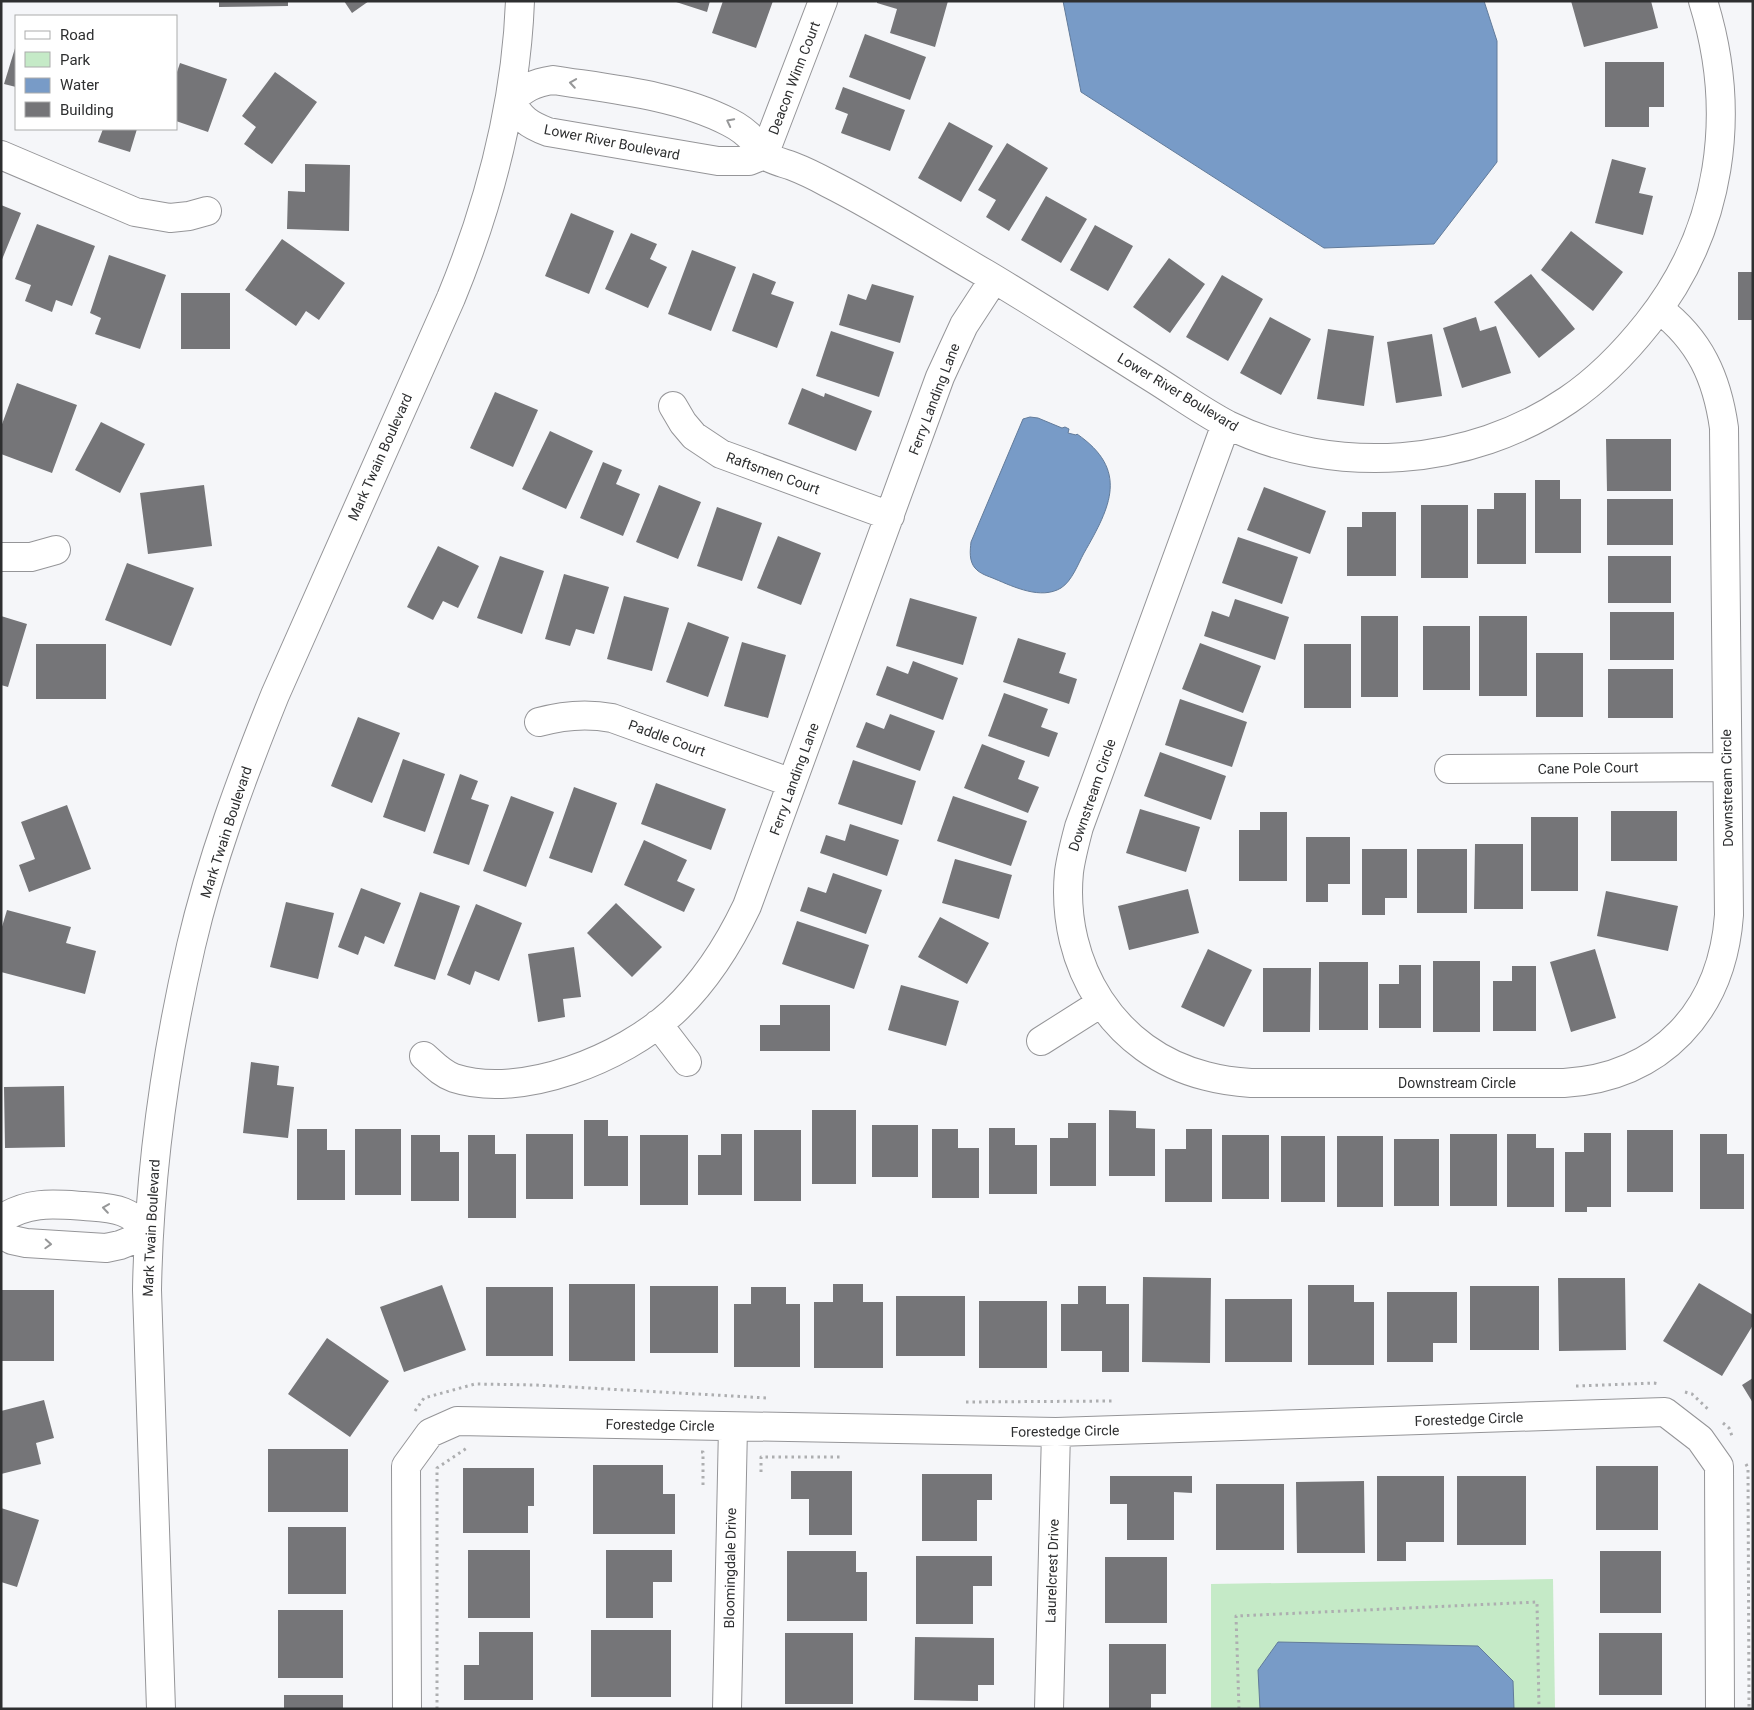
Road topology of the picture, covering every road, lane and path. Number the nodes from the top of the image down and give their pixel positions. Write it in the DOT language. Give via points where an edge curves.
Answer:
graph roads {
  1 [pos="520,1"];
  2 [pos="823,1"];
  3 [pos="1703,1"];
  4 [pos="510,101"];
  5 [pos="1,155"];
  6 [pos="764,155"];
  7 [pos="207,211"];
  8 [pos="994,279"];
  9 [pos="1659,309"];
  10 [pos="673,406"];
  11 [pos="1226,424"];
  12 [pos="890,516"];
  13 [pos="56,550"];
  14 [pos="1,556"];
  15 [pos="539,722"];
  16 [pos="1726,767"];
  17 [pos="1450,769"];
  18 [pos="792,784"];
  19 [pos="1101,1003"];
  20 [pos="658,1024"];
  21 [pos="1041,1041"];
  22 [pos="424,1056"];
  23 [pos="687,1062"];
  24 [pos="1,1219"];
  25 [pos="148,1229"];
  26 [pos="1,1234"];
  27 [pos="733,1427"];
  28 [pos="1056,1432"];
  29 [pos="468,1447"];
  30 [pos="694,1452"];
  31 [pos="761,1457"];
  32 [pos="841,1457"];
  33 [pos="703,1490"];
  34 [pos="161,1709"];
  35 [pos="407,1709"];
  36 [pos="437,1709"];
  37 [pos="728,1709"];
  38 [pos="1049,1709"];
  39 [pos="1239,1709"];
  40 [pos="1538,1709"];
  41 [pos="1720,1709"];
  1 -- 4 [label="street, Mark Twain Boulevard"];
  2 -- 6 [label="street, Deacon Winn Court"];
  3 -- 9 [label="street, Lower River Boulevard" via="1720,79 1722,110 1716,169 1698,236"];
  4 -- 6 [label="street, Lower River Boulevard" via="532,126 548,132 718,162 750,161"];
  6 -- 4 [label="street, Lower River Boulevard, one-way" via="743,130 728,120 644,95 553,80 537,83"];
  4 -- 25 [label="street, Mark Twain Boulevard" via="492,183 464,266 275,695 221,841 191,946 176,1017 156,1142"];
  5 -- 7 [label="street" via="135,212 170,218"];
  6 -- 8 [label="street, Lower River Boulevard" via="830,183"];
  8 -- 11 [label="street, Lower River Boulevard"];
  8 -- 12 [label="street, Ferry Landing Lane" via="978,301 948,360"];
  9 -- 11 [label="street, Lower River Boulevard" via="1616,360 1570,399 1520,427 1458,448 1398,457 1340,457 1283,445"];
  9 -- 16 [label="street, Downstream Circle" via="1686,333 1697,349 1716,386 1721,407 1725,449"];
  10 -- 12 [label="street, Raftsmen Court" via="694,436 721,454"];
  11 -- 19 [label="street, Downstream Circle" via="1072,850 1068,895 1075,944 1090,986"];
  12 -- 18 [label="street, Ferry Landing Lane"];
  13 -- 14 [label="street" via="31,557"];
  15 -- 18 [label="street, Paddle Court" via="573,714 612,718"];
  16 -- 17 [label="street, Cane Pole Court"];
  16 -- 19 [label="street, Downstream Circle" via="1728,915 1723,958 1707,996 1682,1031 1648,1060 1625,1071 1583,1082 1564,1083 1228,1081 1204,1076 1159,1057 1126,1032"];
  18 -- 20 [label="street, Ferry Landing Lane" via="737,927 699,985"];
  19 -- 21 [label="street"];
  20 -- 22 [label="street, Ferry Landing Lane" via="628,1044 585,1065 513,1083 492,1084 452,1078"];
  20 -- 23 [label="street"];
  25 -- 24 [label="street, one-way" via="136,1218 108,1208 45,1204 16,1211"];
  26 -- 25 [label="street, one-way" via="26,1243 106,1248 135,1240"];
  25 -- 34 [label="street, Mark Twain Boulevard" via="147,1300"];
  27 -- 28 [label="street, Forestedge Circle"];
  27 -- 35 [label="street, Forestedge Circle" via="457,1421 430,1433 406,1466"];
  27 -- 37 [label="street, Bloomingdale Drive"];
  28 -- 38 [label="street, Laurelcrest Drive"];
  28 -- 41 [label="street, Forestedge Circle" via="1665,1412 1700,1439 1719,1466"];
  29 -- 36 [label="path" via="437,1468"];
  30 -- 33 [label="path" via="703,1452"];
  31 -- 32 [label="path"];
  39 -- 40 [label="path" via="1236,1616 1537,1602"];
}
